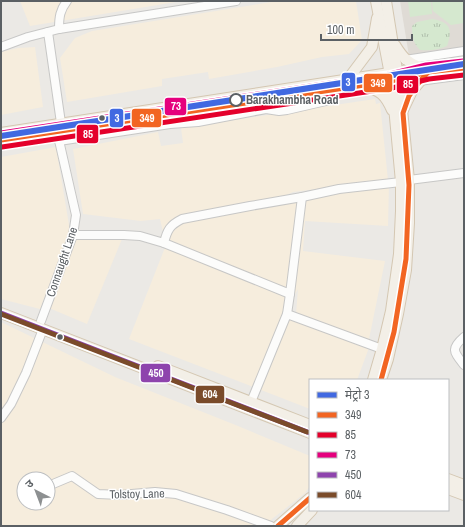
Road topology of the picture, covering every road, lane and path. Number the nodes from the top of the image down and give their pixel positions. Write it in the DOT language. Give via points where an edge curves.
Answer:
graph roads {
  1 [pos="67,1"];
  2 [pos="236,1"];
  3 [pos="372,1"];
  4 [pos="376,1"];
  5 [pos="386,1"];
  6 [pos="390,1"];
  7 [pos="389,12"];
  8 [pos="378,14"];
  9 [pos="58,29"];
  10 [pos="48,32"];
  11 [pos="393,42"];
  12 [pos="1,47"];
  13 [pos="464,51"];
  14 [pos="405,60"];
  15 [pos="464,61"];
  16 [pos="464,68"];
  17 [pos="425,70"];
  18 [pos="464,74"];
  19 [pos="394,77"];
  20 [pos="348,79"];
  21 [pos="419,81"];
  22 [pos="361,85"];
  23 [pos="398,114"];
  24 [pos="59,132"];
  25 [pos="1,133"];
  26 [pos="1,140"];
  27 [pos="464,173"];
  28 [pos="405,181"];
  29 [pos="302,197"];
  30 [pos="73,235"];
  31 [pos="164,243"];
  32 [pos="290,294"];
  33 [pos="1,306"];
  34 [pos="1,313"];
  35 [pos="287,314"];
  36 [pos="42,325"];
  37 [pos="464,337"];
  38 [pos="382,349"];
  39 [pos="464,365"];
  40 [pos="373,379"];
  41 [pos="381,379"];
  42 [pos="251,402"];
  43 [pos="1,418"];
  44 [pos="309,425"];
  45 [pos="309,433"];
  46 [pos="449,479"];
  47 [pos="56,483"];
  48 [pos="464,485"];
  49 [pos="449,489"];
  50 [pos="464,495"];
  51 [pos="309,499"];
  52 [pos="311,511"];
  53 [pos="315,511"];
  54 [pos="300,523"];
  55 [pos="270,526"];
  56 [pos="278,526"];
  1 -- 9 [label="street" via="61,11"];
  2 -- 9 [label="street"];
  3 -- 8 [label="street"];
  4 -- 8 [label="main road"];
  5 -- 7 [label="main road"];
  6 -- 7 [label="street"];
  7 -- 11 [label="main road"];
  8 -- 19 [label="main road"];
  8 -- 20 [label="main road" via="372,46"];
  9 -- 10 [label="street"];
  10 -- 12 [label="street"];
  10 -- 24 [label="street, Connaught Lane"];
  11 -- 14 [label="main road"];
  11 -- 19 [label="main road"];
  13 -- 14 [label="street"];
  14 -- 17 [label="main road"];
  15 -- 17 [label="main road"];
  16 -- 17 [label="main road"];
  17 -- 19 [label="main road"];
  17 -- 21 [label="main road"];
  18 -- 21 [label="street"];
  19 -- 20 [label="main road"];
  19 -- 22 [label="main road"];
  19 -- 23 [label="main road"];
  20 -- 24 [label="main road"];
  21 -- 23 [label="main road"];
  22 -- 23 [label="main road" via="382,94"];
  22 -- 24 [label="main road" via="142,124"];
  23 -- 28 [label="main road"];
  24 -- 25 [label="main road"];
  24 -- 26 [label="main road"];
  24 -- 30 [label="street, Connaught Lane" via="76,215"];
  27 -- 28 [label="street"];
  28 -- 29 [label="street" via="339,189"];
  28 -- 38 [label="main road" via="391,311"];
  28 -- 41 [label="main road" via="409,230 406,270 388,359"];
  29 -- 31 [label="street" via="182,219 166,230"];
  29 -- 32 [label="street"];
  30 -- 31 [label="street" via="140,236"];
  30 -- 36 [label="street, Connaught Lane"];
  31 -- 32 [label="street"];
  32 -- 35 [label="street"];
  33 -- 36 [label="main road"];
  34 -- 36 [label="main road"];
  35 -- 38 [label="street"];
  35 -- 42 [label="street"];
  36 -- 42 [label="main road"];
  36 -- 43 [label="street, Connaught Lane" via="26,373"];
  36 -- 45 [label="main road"];
  37 -- 39 [label="street" via="454,348"];
  38 -- 40 [label="main road"];
  42 -- 44 [label="main road"];
  46 -- 48 [label="main road"];
  47 -- 55 [label="street, Tolstoy Lane" via="72,476 98,494 176,494"];
  49 -- 50 [label="main road"];
  51 -- 56 [label="main road"];
  52 -- 54 [label="main road"];
  53 -- 54 [label="main road"];
}
